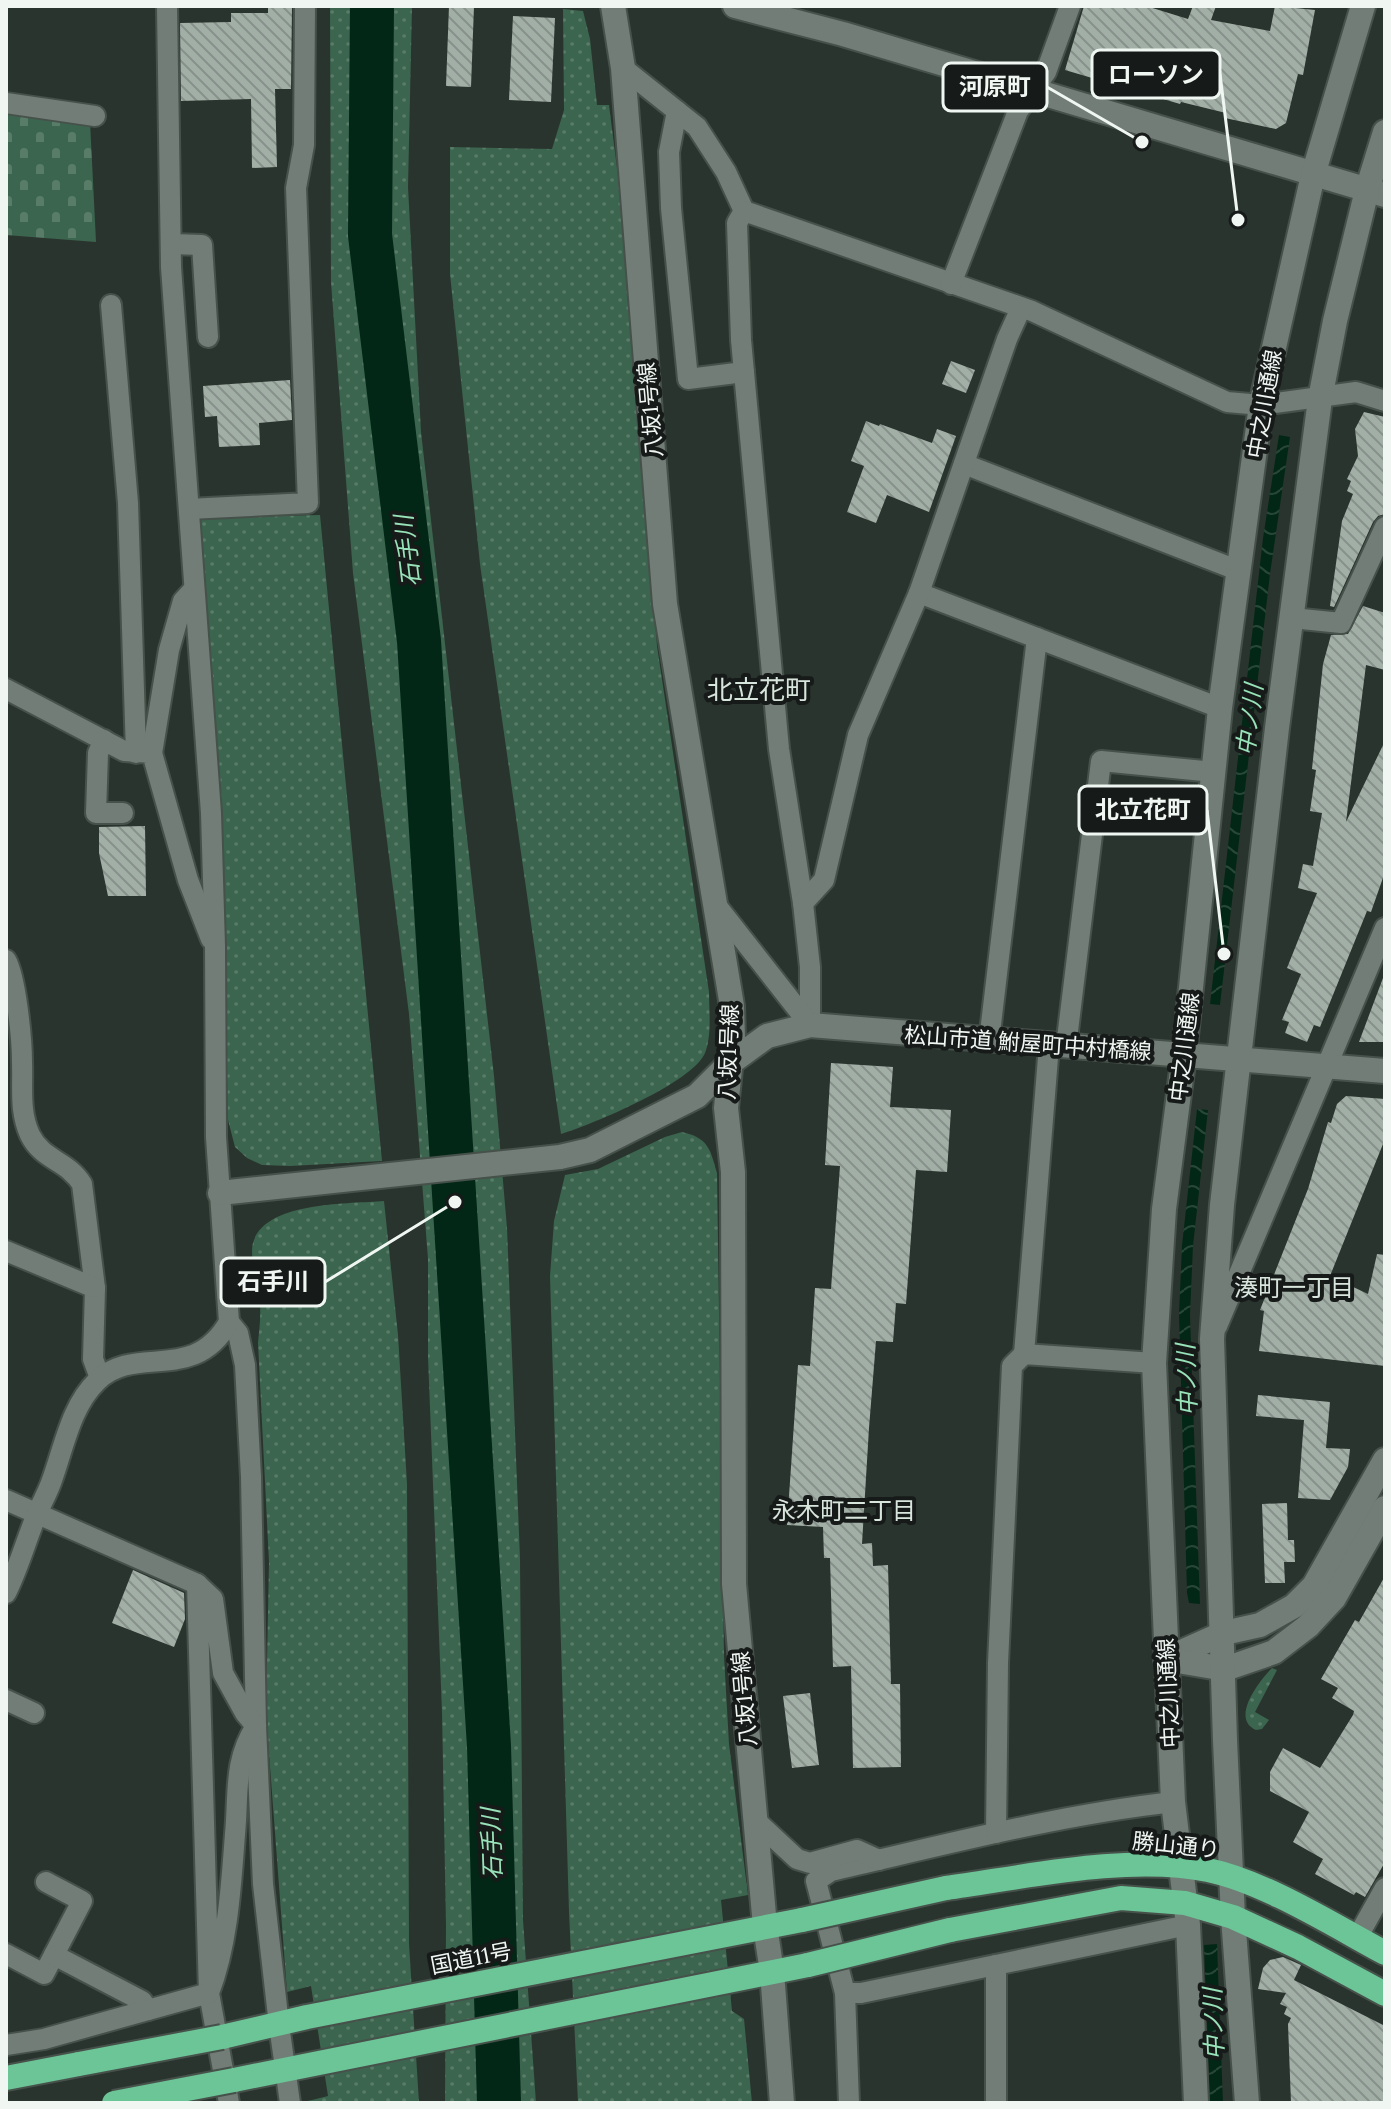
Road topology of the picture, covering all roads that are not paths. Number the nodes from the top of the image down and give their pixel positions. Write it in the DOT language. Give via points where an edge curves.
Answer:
graph roads {
  1 [pos="167,6"];
  2 [pos="305,6"];
  3 [pos="613,6"];
  4 [pos="735,6"];
  5 [pos="1070,6"];
  6 [pos="1363,6"];
  7 [pos="623,68"];
  8 [pos="1034,90"];
  9 [pos="6,103"];
  10 [pos="677,111"];
  11 [pos="95,116"];
  12 [pos="1385,132"];
  13 [pos="1313,175"];
  14 [pos="1376,193"];
  15 [pos="744,211"];
  16 [pos="171,244"];
  17 [pos="951,284"];
  18 [pos="111,305"];
  19 [pos="1021,308"];
  20 [pos="208,337"];
  21 [pos="744,372"];
  22 [pos="1320,399"];
  23 [pos="1385,401"];
  24 [pos="1261,405"];
  25 [pos="964,464"];
  26 [pos="189,509"];
  27 [pos="1385,527"];
  28 [pos="1237,570"];
  29 [pos="194,589"];
  30 [pos="919,593"];
  31 [pos="1292,618"];
  32 [pos="1037,638"];
  33 [pos="6,689"];
  34 [pos="1220,708"];
  35 [pos="104,740"];
  36 [pos="144,753"];
  37 [pos="1214,772"];
  38 [pos="123,813"];
  39 [pos="803,903"];
  40 [pos="716,905"];
  41 [pos="1385,928"];
  42 [pos="215,946"];
  43 [pos="6,960"];
  44 [pos="810,1025"];
  45 [pos="989,1041"];
  46 [pos="1058,1046"];
  47 [pos="1184,1055"];
  48 [pos="1241,1060"];
  49 [pos="730,1063"];
  50 [pos="1326,1066"];
  51 [pos="1385,1071"];
  52 [pos="14,1108"];
  53 [pos="220,1193"];
  54 [pos="6,1251"];
  55 [pos="95,1288"];
  56 [pos="229,1322"];
  57 [pos="1212,1339"];
  58 [pos="1024,1354"];
  59 [pos="1154,1363"];
  60 [pos="100,1378"];
  61 [pos="1385,1460"];
  62 [pos="6,1500"];
  63 [pos="1377,1513"];
  64 [pos="37,1514"];
  65 [pos="197,1584"];
  66 [pos="6,1593"];
  67 [pos="1224,1633"];
  68 [pos="1166,1659"];
  69 [pos="1225,1669"];
  70 [pos="6,1700"];
  71 [pos="34,1713"];
  72 [pos="256,1726"];
  73 [pos="1173,1802"];
  74 [pos="755,1820"];
  75 [pos="996,1833"];
  76 [pos="879,1860"];
  77 [pos="1180,1867"];
  78 [pos="1232,1877"];
  79 [pos="46,1882"];
  80 [pos="946,1888"];
  81 [pos="1385,1888"];
  82 [pos="1186,1914"];
  83 [pos="1233,1917"];
  84 [pos="756,1928"];
  85 [pos="1357,1938"];
  86 [pos="1385,1953"];
  87 [pos="6,1954"];
  88 [pos="54,1955"];
  89 [pos="996,1965"];
  90 [pos="762,1974"];
  91 [pos="209,1993"];
  92 [pos="845,1993"];
  93 [pos="1385,1994"];
  94 [pos="148,2010"];
  95 [pos="279,2025"];
  96 [pos="6,2045"];
  97 [pos="298,2068"];
  98 [pos="6,2078"];
  99 [pos="232,2092"];
  100 [pos="114,2103"];
  101 [pos="290,2103"];
  102 [pos="782,2103"];
  103 [pos="849,2103"];
  104 [pos="996,2103"];
  105 [pos="1196,2103"];
  106 [pos="1247,2103"];
  1 -- 16 [label="street"];
  2 -- 26 [label="street" via="304,145 296,188 308,503"];
  3 -- 7 [label="street, 八坂1号線"];
  4 -- 8 [label="street"];
  5 -- 8 [label="street"];
  6 -- 13 [label="street, 中之川通線"];
  7 -- 10 [label="street"];
  7 -- 40 [label="street, 八坂1号線" via="665,604"];
  8 -- 13 [label="street"];
  8 -- 17 [label="street" via="1018,111"];
  9 -- 11 [label="street"];
  10 -- 15 [label="street" via="697,127"];
  10 -- 21 [label="street" via="669,152 671,208 688,379"];
  12 -- 14 [label="street"];
  13 -- 14 [label="street"];
  13 -- 24 [label="street, 中之川通線"];
  14 -- 22 [label="street" via="1335,321"];
  15 -- 17 [label="street"];
  15 -- 21 [label="street" via="737,223"];
  16 -- 20 [label="street" via="202,245"];
  16 -- 26 [label="street"];
  17 -- 19 [label="street"];
  18 -- 36 [label="street"];
  19 -- 24 [label="street" via="1227,402"];
  19 -- 25 [label="street"];
  21 -- 39 [label="street" via="779,749"];
  22 -- 23 [label="street" via="1356,392"];
  22 -- 24 [label="street"];
  22 -- 31 [label="street"];
  24 -- 28 [label="street, 中之川通線"];
  25 -- 28 [label="street"];
  25 -- 30 [label="street"];
  26 -- 29 [label="street"];
  27 -- 31 [label="street" via="1341,623"];
  28 -- 34 [label="street, 中之川通線"];
  29 -- 36 [label="street" via="183,601"];
  29 -- 42 [label="street"];
  30 -- 32 [label="street"];
  30 -- 39 [label="street" via="858,735 824,880"];
  31 -- 48 [label="street"];
  32 -- 34 [label="street"];
  32 -- 45 [label="street"];
  33 -- 35 [label="street"];
  34 -- 37 [label="street, 中之川通線"];
  35 -- 36 [label="street" via="124,751"];
  35 -- 38 [label="street" via="98,753 96,813"];
  36 -- 42 [label="street"];
  37 -- 46 [label="street" via="1101,761"];
  37 -- 47 [label="street, 中之川通線"];
  39 -- 44 [label="street"];
  40 -- 44 [label="street"];
  40 -- 49 [label="street, 八坂1号線" via="732,1006"];
  41 -- 50 [label="street"];
  42 -- 53 [label="street"];
  43 -- 52 [label="street" via="23,1061"];
  44 -- 45 [label="street, 松山市道 鮒屋町中村橋線"];
  44 -- 49 [label="street, 松山市道 鮒屋町中村橋線" via="767,1036"];
  45 -- 46 [label="street, 松山市道 鮒屋町中村橋線"];
  46 -- 47 [label="street, 松山市道 鮒屋町中村橋線"];
  46 -- 58 [label="street"];
  47 -- 48 [label="street, 松山市道 鮒屋町中村橋線"];
  47 -- 59 [label="street, 中之川通線" via="1164,1209"];
  48 -- 50 [label="street, 松山市道 鮒屋町中村橋線"];
  48 -- 57 [label="street"];
  49 -- 53 [label="street, 松山市道 鮒屋町中村橋線" via="697,1096 590,1150"];
  49 -- 74 [label="street, 八坂1号線" via="726,1108 733,1172 734,1584"];
  50 -- 51 [label="street, 松山市道 鮒屋町中村橋線"];
  50 -- 57 [label="street"];
  52 -- 55 [label="street" via="39,1150 73,1170 82,1184"];
  53 -- 56 [label="street"];
  54 -- 55 [label="street"];
  55 -- 60 [label="street" via="93,1359"];
  56 -- 60 [label="street" via="219,1339 181,1360 127,1365"];
  56 -- 72 [label="street" via="238,1333 245,1365"];
  57 -- 67 [label="street"];
  58 -- 59 [label="street"];
  58 -- 75 [label="street" via="1012,1366"];
  59 -- 68 [label="street, 中之川通線"];
  60 -- 64 [label="street" via="76,1411"];
  61 -- 63 [label="street"];
  62 -- 64 [label="street"];
  63 -- 67 [label="street" via="1294,1606 1260,1625"];
  63 -- 69 [label="street" via="1334,1598 1308,1626 1274,1652"];
  64 -- 65 [label="street"];
  64 -- 66 [label="street"];
  65 -- 72 [label="street" via="213,1599 223,1673"];
  65 -- 91 [label="street"];
  67 -- 68 [label="street"];
  67 -- 69 [label="street"];
  68 -- 69 [label="street"];
  68 -- 73 [label="street, 中之川通線"];
  69 -- 78 [label="street"];
  70 -- 71 [label="street"];
  72 -- 91 [label="street" via="239,1765 221,1961"];
  72 -- 95 [label="street" via="263,1884"];
  73 -- 75 [label="street"];
  73 -- 77 [label="street, 中之川通線"];
  74 -- 76 [label="street" via="797,1859 810,1863 857,1850"];
  74 -- 84 [label="street, 八坂1号線"];
  75 -- 76 [label="street"];
  76 -- 92 [label="street" via="831,1871 816,1881"];
  77 -- 78 [label="highway, 勝山通り"];
  77 -- 80 [label="highway, 勝山通り" via="1107,1865"];
  77 -- 82 [label="street, 中之川通線"];
  78 -- 83 [label="street"];
  78 -- 85 [label="highway, 勝山通り"];
  79 -- 88 [label="street" via="82,1901"];
  80 -- 84 [label="highway, 国道11号, bridge"];
  81 -- 85 [label="street"];
  82 -- 83 [label="highway"];
  82 -- 89 [label="street"];
  82 -- 90 [label="highway, bridge" via="1121,1898 950,1930"];
  82 -- 105 [label="street, 中之川通線"];
  83 -- 93 [label="highway"];
  83 -- 106 [label="street"];
  84 -- 90 [label="street, 八坂1号線"];
  84 -- 95 [label="highway, 国道11号"];
  85 -- 86 [label="highway, 勝山通り"];
  87 -- 88 [label="street" via="44,1974"];
  88 -- 94 [label="street" via="142,2001"];
  89 -- 92 [label="street"];
  89 -- 104 [label="street"];
  90 -- 97 [label="highway"];
  90 -- 102 [label="street, 八坂1号線"];
  91 -- 94 [label="street"];
  91 -- 99 [label="street"];
  92 -- 103 [label="street"];
  94 -- 96 [label="street"];
  95 -- 97 [label="street"];
  95 -- 98 [label="highway, 国道11号, bridge"];
  97 -- 99 [label="highway"];
  97 -- 101 [label="street"];
  99 -- 100 [label="highway, bridge"];
}
